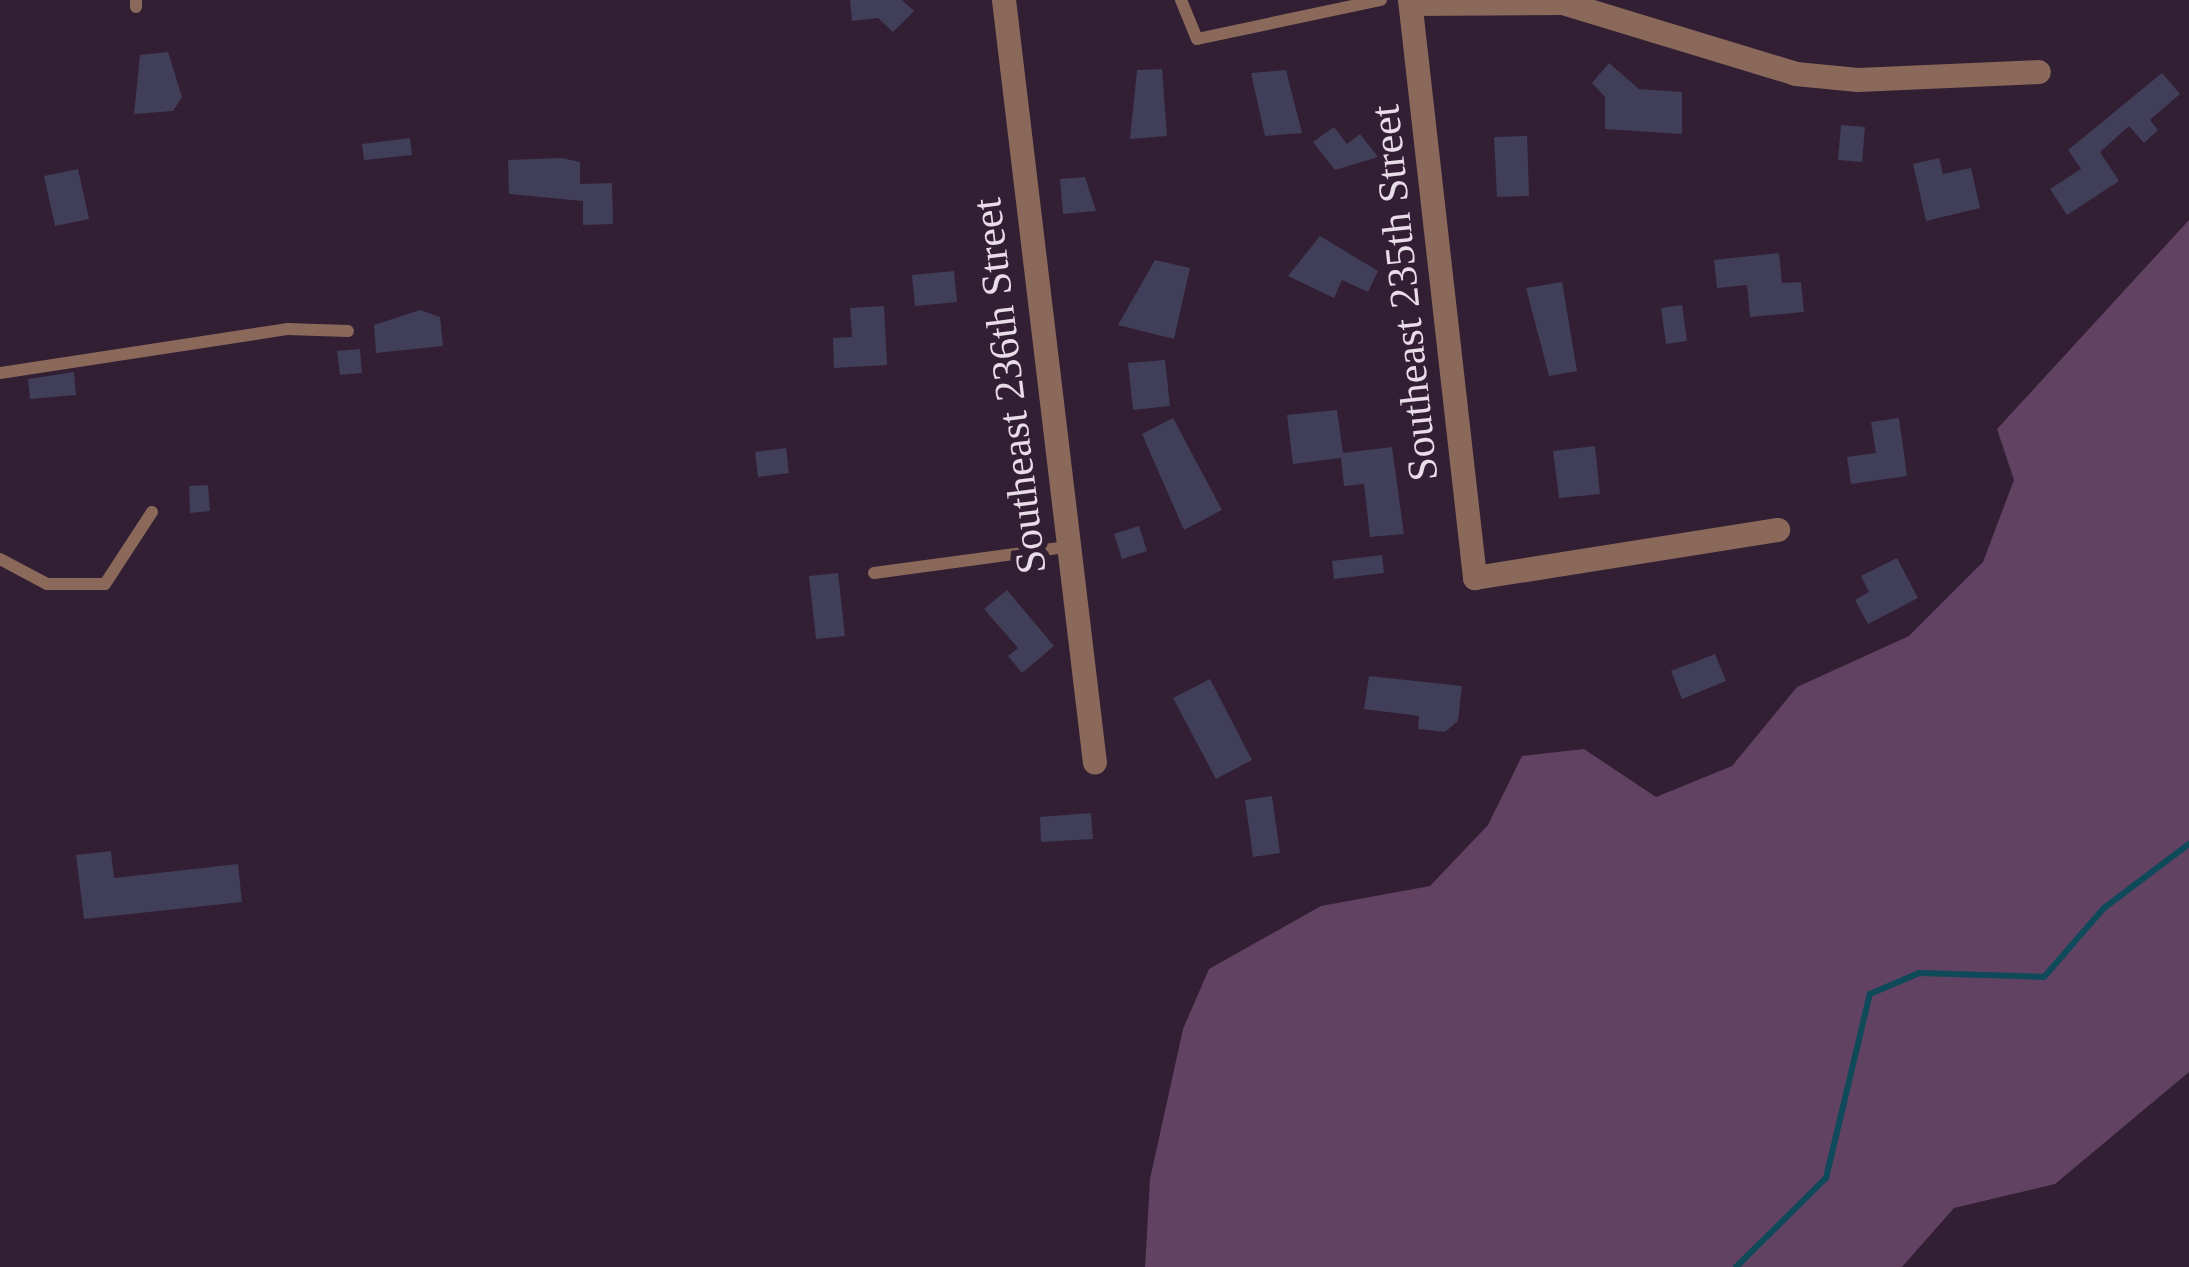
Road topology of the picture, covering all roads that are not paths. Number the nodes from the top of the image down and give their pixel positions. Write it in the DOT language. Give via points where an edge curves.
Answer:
graph roads {
  1 [pos="1004,0"];
  2 [pos="1181,0"];
  3 [pos="1381,0"];
  4 [pos="1411,2"];
  5 [pos="2039,72"];
  6 [pos="347,331"];
  7 [pos="0,373"];
  8 [pos="152,512"];
  9 [pos="1778,530"];
  10 [pos="1066,547"];
  11 [pos="0,559"];
  12 [pos="874,573"];
  13 [pos="1095,763"];
  1 -- 10 [label="street, Southeast 236th Street"];
  2 -- 3 [label="lane" via="1197,39"];
  4 -- 5 [label="street" via="1563,3 1796,74 1858,80"];
  4 -- 9 [label="street, Southeast 235th Street" via="1475,578"];
  6 -- 7 [label="lane" via="287,329"];
  8 -- 11 [label="lane" via="105,584 47,584"];
  10 -- 12 [label="lane"];
  10 -- 13 [label="street, Southeast 236th Street"];
}
